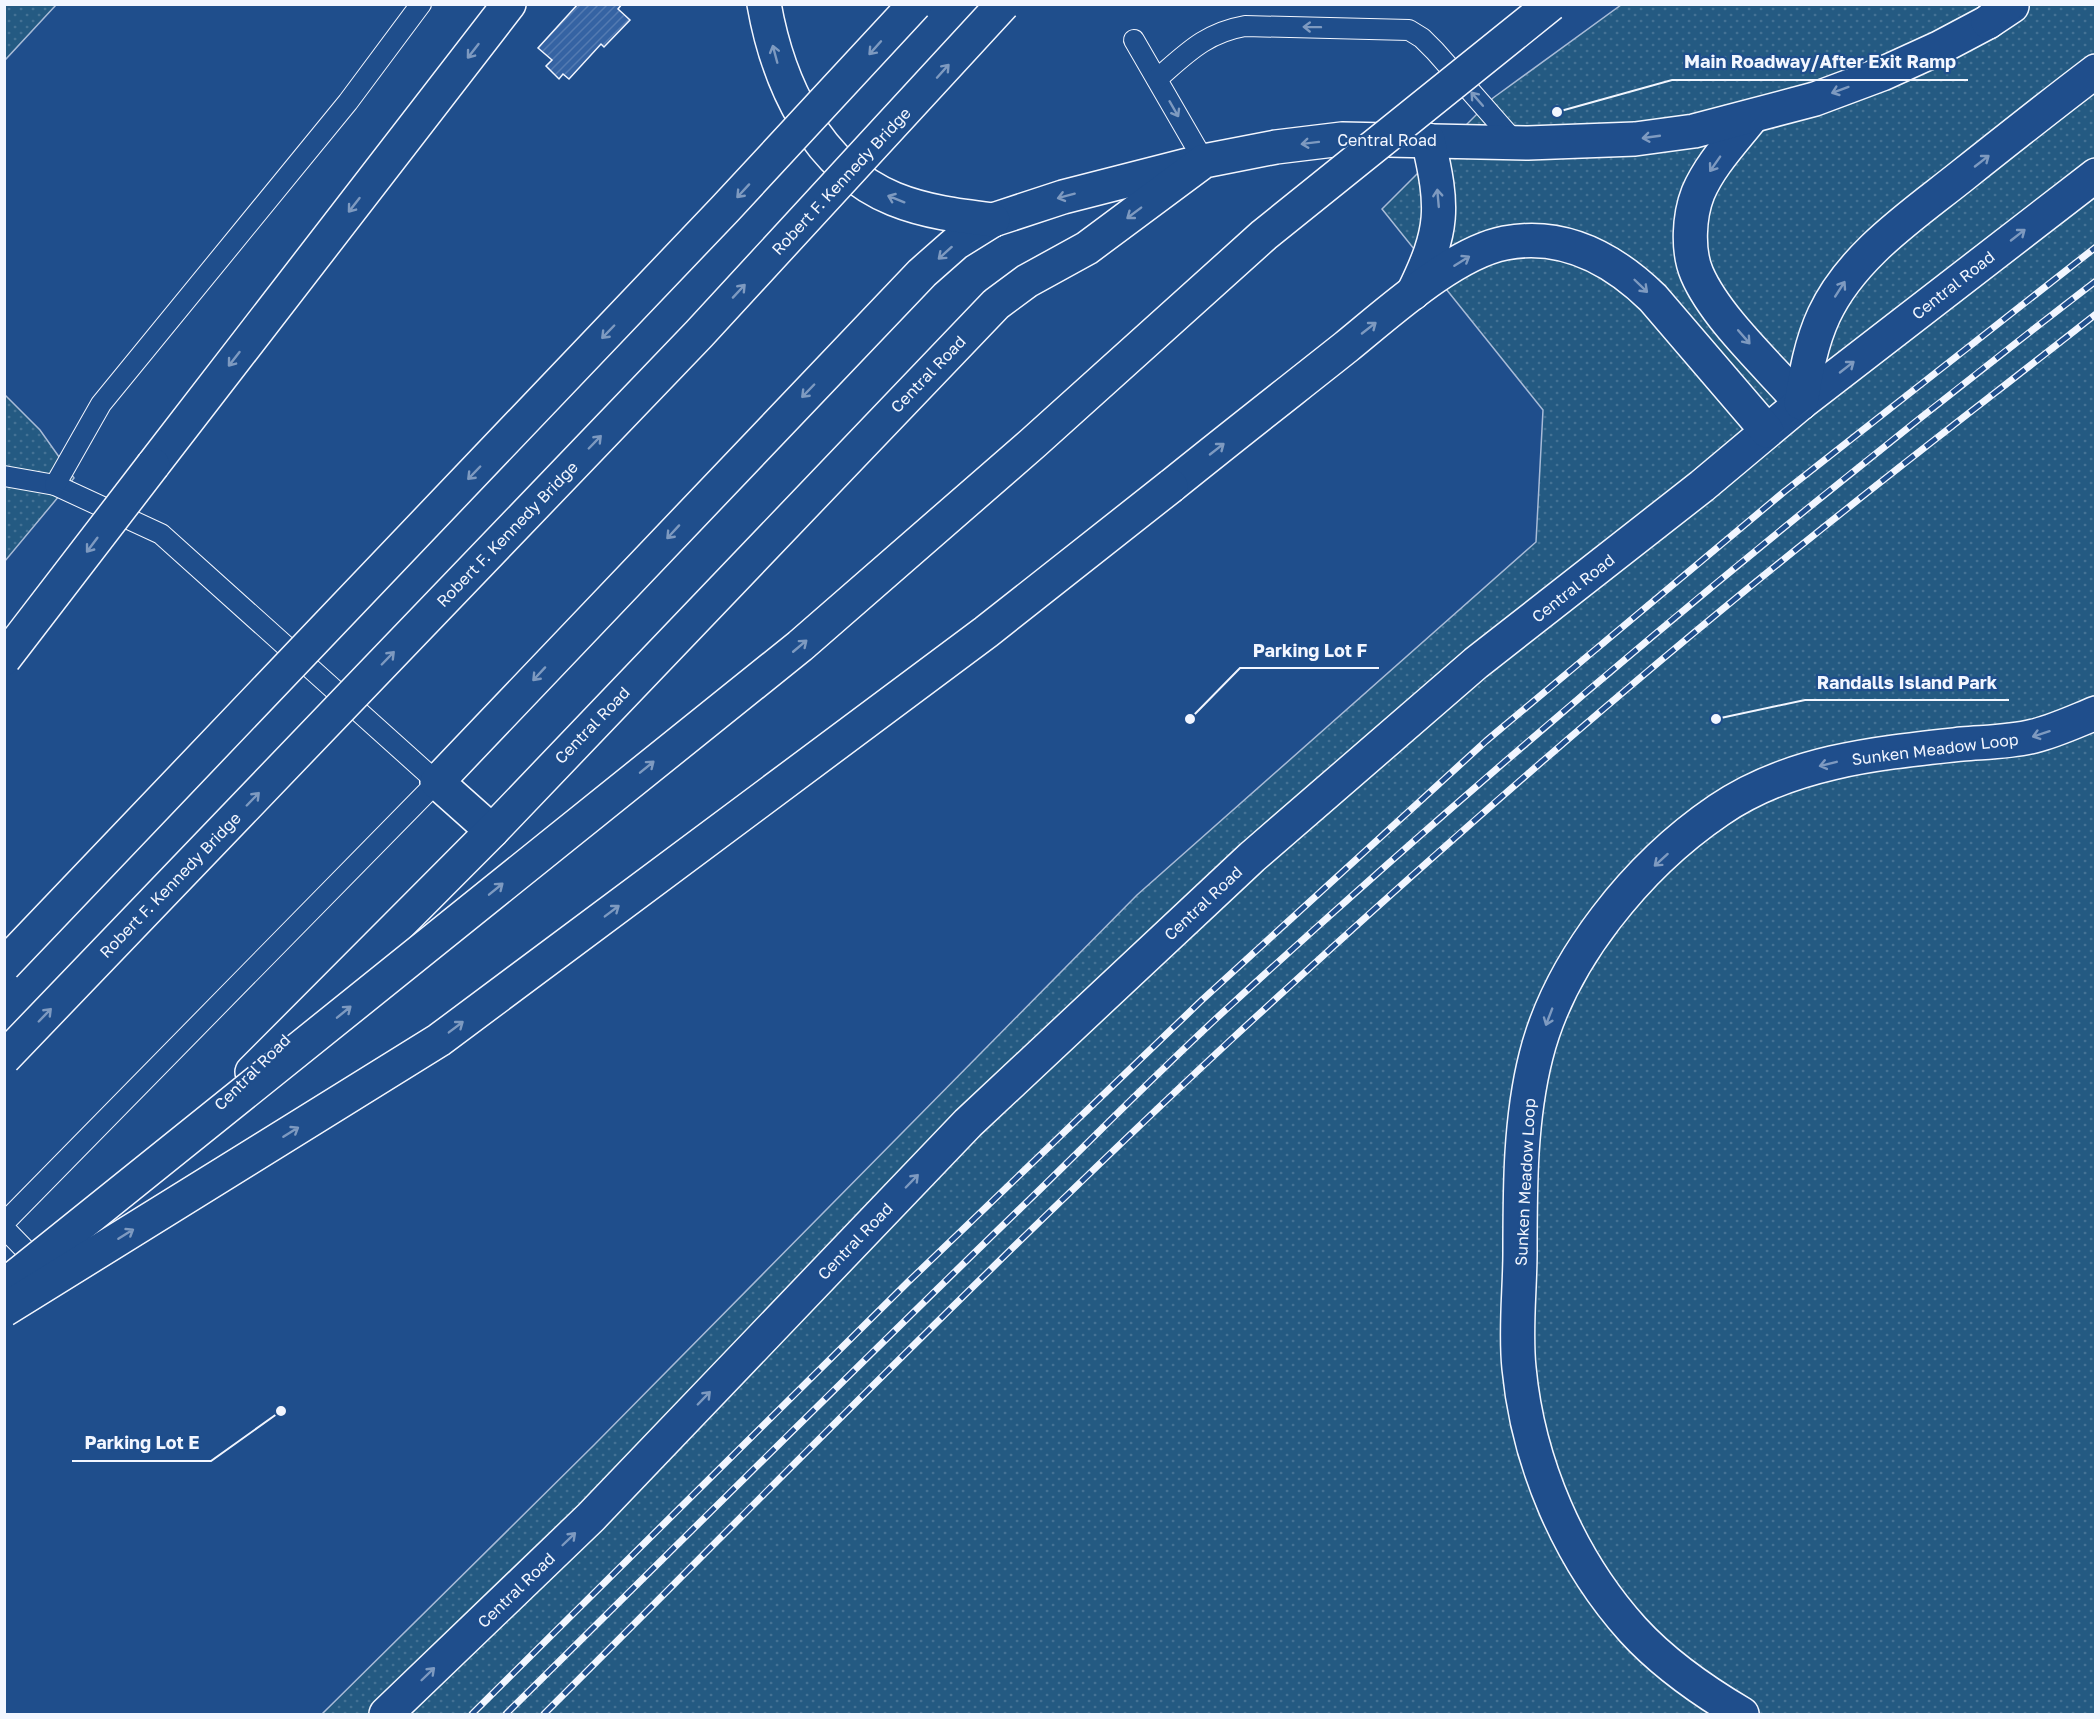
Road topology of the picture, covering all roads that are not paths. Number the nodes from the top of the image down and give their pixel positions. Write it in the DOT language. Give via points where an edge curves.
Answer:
graph roads {
  1 [pos="421,4"];
  2 [pos="509,4"];
  3 [pos="764,4"];
  4 [pos="915,4"];
  5 [pos="1003,4"];
  6 [pos="1551,4"];
  7 [pos="1999,9"];
  8 [pos="1134,40"];
  9 [pos="2096,71"];
  10 [pos="1157,79"];
  11 [pos="1751,118"];
  12 [pos="1428,140"];
  13 [pos="1516,143"];
  14 [pos="1204,161"];
  15 [pos="2096,175"];
  16 [pos="993,220"];
  17 [pos="1413,293"];
  18 [pos="1801,403"];
  19 [pos="1767,431"];
  20 [pos="5,477"];
  21 [pos="55,485"];
  22 [pos="4,659"];
  23 [pos="2096,713"];
  24 [pos="437,782"];
  25 [pos="492,831"];
  26 [pos="4,965"];
  27 [pos="4,1058"];
  28 [pos="4,1223"];
  29 [pos="4,1228"];
  30 [pos="49,1276"];
  31 [pos="4,1286"];
  32 [pos="4,1310"];
  33 [pos="4,1321"];
  34 [pos="386,1714"];
  35 [pos="1742,1714"];
  1 -- 21 [label="lane" via="348,102 101,404"];
  2 -- 22 [label="main road, one-way, bridge"];
  16 -- 3 [label="main road, one-way" via="942,213 893,198 844,167 823,146 790,94 776,59"];
  4 -- 26 [label="main road, one-way, bridge" via="725,209"];
  27 -- 5 [label="main road, Robert F. Kennedy Bridge, one-way, bridge" via="699,334"];
  31 -- 6 [label="main road, one-way, bridge" via="800,646 1264,235"];
  7 -- 11 [label="main road, Central Road, one-way" via="1882,75"];
  8 -- 10 [label="lane"];
  18 -- 9 [label="main road, one-way" via="1811,346 1824,314 1853,269 1872,249"];
  13 -- 10 [label="lane, one-way" via="1435,51 1422,38 1403,29 1224,29 1207,37"];
  10 -- 14 [label="lane, one-way"];
  11 -- 13 [label="main road, Central Road, one-way" via="1635,139"];
  11 -- 18 [label="main road, one-way" via="1713,166 1698,194 1691,225 1691,249 1696,273 1708,294"];
  12 -- 13 [label="main road, Central Road"];
  12 -- 14 [label="main road, Central Road, one-way" via="1342,139"];
  17 -- 12 [label="main road, one-way" via="1429,262 1439,219 1436,173"];
  14 -- 16 [label="main road, Central Road, one-way" via="1064,197"];
  14 -- 25 [label="main road, Central Road, one-way" via="1087,248 1027,281 996,304"];
  18 -- 15 [label="main road, Central Road, one-way"];
  16 -- 24 [label="main road, Central Road, one-way" via="956,243 922,273"];
  17 -- 19 [label="main road, one-way" via="1468,257 1506,243 1557,243 1588,251 1632,278 1653,298"];
  32 -- 17 [label="main road, one-way, bridge" via="439,1040 986,632"];
  18 -- 19 [label="main road, Central Road"];
  34 -- 19 [label="main road, Central Road, one-way" via="591,1517 968,1123 1054,1039 1252,857 1467,671"];
  20 -- 21 [label="lane"];
  21 -- 24 [label="lane" via="161,534"];
  23 -- 35 [label="main road, Sunken Meadow Loop, one-way" via="2032,737 1864,755 1804,770 1754,790 1694,830 1648,870 1616,905 1550,1014 1536,1056 1523,1145 1518,1364 1532,1445 1568,1537 1600,1588 1665,1660"];
  24 -- 25 [label="main road"];
  24 -- 28 [label="lane"];
  25 -- 30 [label="main road, Central Road"];
  29 -- 30 [label="lane"];
  30 -- 33 [label="main road, Central Road"];
}
